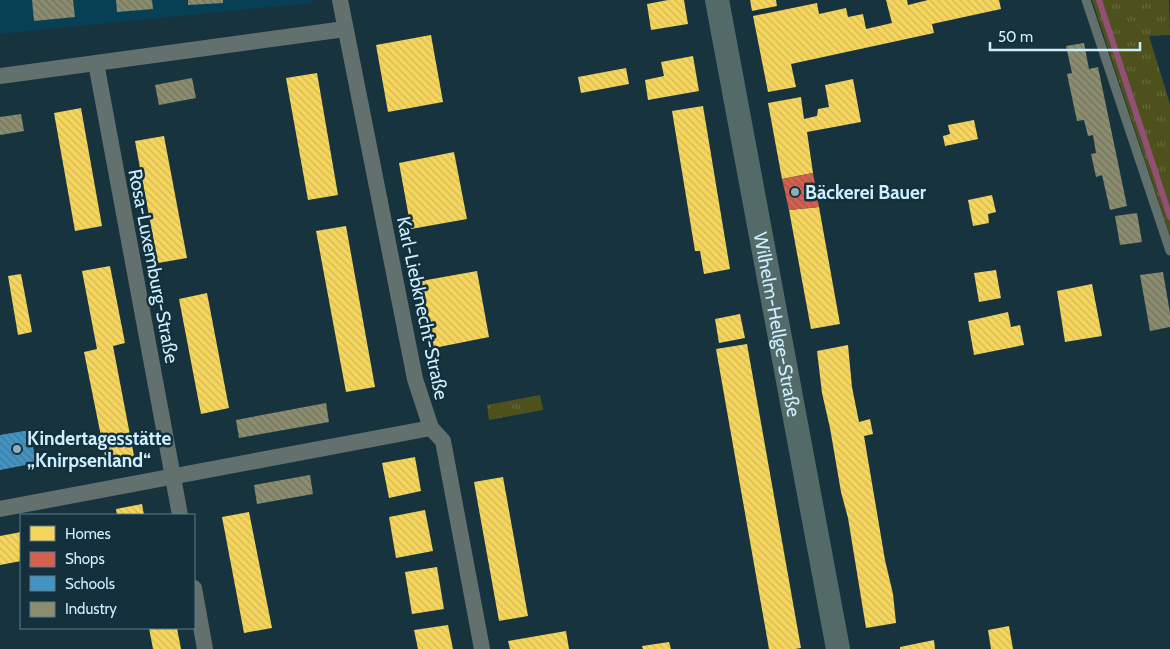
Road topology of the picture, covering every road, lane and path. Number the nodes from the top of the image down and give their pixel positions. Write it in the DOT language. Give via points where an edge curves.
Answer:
graph roads {
  1 [pos="340,0"];
  2 [pos="718,0"];
  3 [pos="1086,0"];
  4 [pos="345,29"];
  5 [pos="96,63"];
  6 [pos="0,76"];
  7 [pos="1170,251"];
  8 [pos="431,428"];
  9 [pos="173,476"];
  10 [pos="0,509"];
  11 [pos="180,514"];
  12 [pos="195,594"];
  13 [pos="205,649"];
  14 [pos="482,649"];
  15 [pos="838,649"];
  1 -- 4 [label="street, Karl-Liebknecht-Straße"];
  2 -- 15 [label="main road, Wilhelm-Hellge-Straße"];
  3 -- 7 [label="lane"];
  4 -- 5 [label="street"];
  4 -- 8 [label="street, Karl-Liebknecht-Straße" via="415,379"];
  5 -- 6 [label="street"];
  5 -- 9 [label="street, Rosa-Luxemburg-Straße"];
  8 -- 9 [label="street"];
  8 -- 14 [label="street, Karl-Liebknecht-Straße" via="443,441"];
  9 -- 10 [label="street"];
  9 -- 11 [label="street, Rosa-Luxemburg-Straße"];
  12 -- 13 [label="street"];
}
